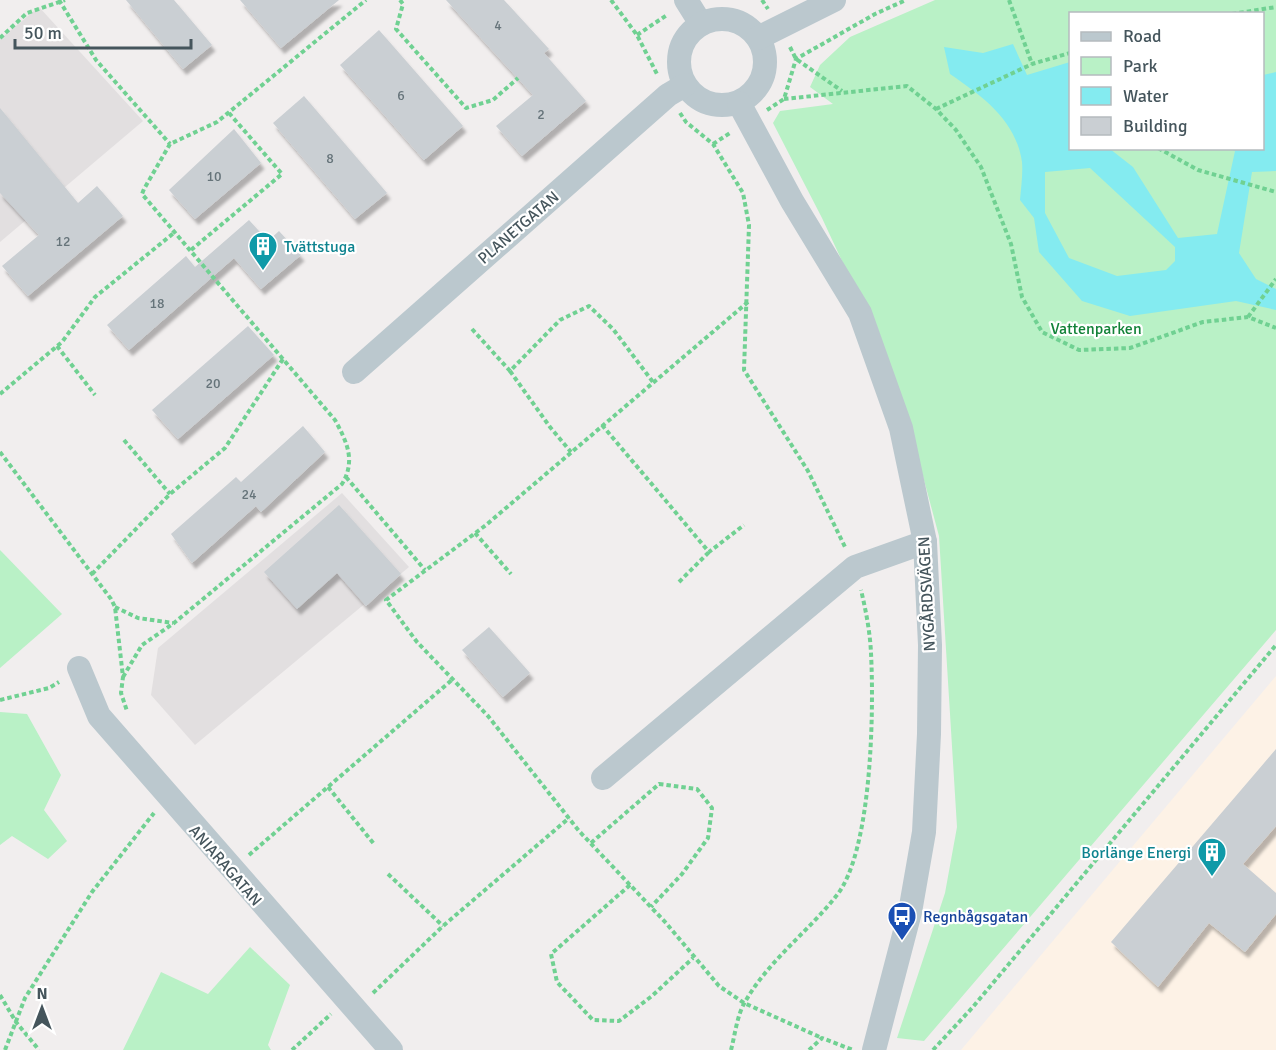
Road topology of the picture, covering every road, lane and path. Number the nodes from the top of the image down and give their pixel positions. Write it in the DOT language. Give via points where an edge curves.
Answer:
graph roads {
  1 [pos="59,0"];
  2 [pos="65,0"];
  3 [pos="366,0"];
  4 [pos="400,0"];
  5 [pos="834,0"];
  6 [pos="906,0"];
  7 [pos="1009,0"];
  8 [pos="686,1"];
  9 [pos="1276,7"];
  10 [pos="1245,12"];
  11 [pos="701,24"];
  12 [pos="636,34"];
  13 [pos="0,38"];
  14 [pos="758,38"];
  15 [pos="1069,54"];
  16 [pos="796,59"];
  17 [pos="1032,64"];
  18 [pos="518,78"];
  19 [pos="685,85"];
  20 [pos="842,91"];
  21 [pos="784,99"];
  22 [pos="936,109"];
  23 [pos="744,112"];
  24 [pos="229,113"];
  25 [pos="170,144"];
  26 [pos="1162,150"];
  27 [pos="1276,192"];
  28 [pos="175,232"];
  29 [pos="191,250"];
  30 [pos="1276,279"];
  31 [pos="748,302"];
  32 [pos="1248,317"];
  33 [pos="1276,328"];
  34 [pos="472,329"];
  35 [pos="57,346"];
  36 [pos="283,359"];
  37 [pos="510,371"];
  38 [pos="354,372"];
  39 [pos="653,382"];
  40 [pos="0,394"];
  41 [pos="95,395"];
  42 [pos="602,425"];
  43 [pos="124,440"];
  44 [pos="0,452"];
  45 [pos="571,452"];
  46 [pos="346,477"];
  47 [pos="170,494"];
  48 [pos="744,525"];
  49 [pos="476,533"];
  50 [pos="925,542"];
  51 [pos="709,552"];
  52 [pos="425,570"];
  53 [pos="92,573"];
  54 [pos="511,573"];
  55 [pos="679,582"];
  56 [pos="115,607"];
  57 [pos="174,623"];
  58 [pos="1276,645"];
  59 [pos="80,668"];
  60 [pos="453,679"];
  61 [pos="0,700"];
  62 [pos="603,778"];
  63 [pos="328,787"];
  64 [pos="167,797"];
  65 [pos="569,818"];
  66 [pos="591,843"];
  67 [pos="374,844"];
  68 [pos="248,856"];
  69 [pos="388,874"];
  70 [pos="630,885"];
  71 [pos="651,907"];
  72 [pos="443,926"];
  73 [pos="693,958"];
  74 [pos="0,994"];
  75 [pos="343,998"];
  76 [pos="368,998"];
  77 [pos="16,1022"];
  78 [pos="822,1038"];
  79 [pos="5,1050"];
  80 [pos="39,1050"];
  81 [pos="292,1050"];
  82 [pos="391,1050"];
  83 [pos="810,1050"];
  84 [pos="854,1050"];
  85 [pos="874,1050"];
  86 [pos="933,1050"];
  1 -- 2 [label="path"];
  1 -- 13 [label="path" via="27,13"];
  1 -- 25 [label="path" via="96,60"];
  3 -- 24 [label="path"];
  4 -- 18 [label="path" via="403,4 396,29 466,108 493,100"];
  5 -- 14 [label="street"];
  6 -- 16 [label="path"];
  7 -- 17 [label="path"];
  8 -- 11 [label="street"];
  8 -- 12 [label="path"];
  9 -- 10 [label="path"];
  11 -- 14 [label="street" via="726,19 744,25"];
  11 -- 19 [label="street" via="690,32 680,51 679,72"];
  14 -- 23 [label="street" via="764,50 764,75"];
  15 -- 17 [label="path"];
  16 -- 20 [label="path"];
  16 -- 21 [label="path"];
  17 -- 22 [label="path"];
  19 -- 23 [label="street" via="692,95"];
  19 -- 38 [label="street, PLANETGATAN" via="668,95"];
  20 -- 21 [label="path"];
  20 -- 22 [label="path" via="907,86"];
  21 -- 23 [label="path"];
  22 -- 32 [label="path" via="981,167 1011,244 1022,297 1042,332 1079,350 1130,348 1203,322"];
  23 -- 50 [label="street, NYGÅRDSVÄGEN" via="860,313 901,428"];
  24 -- 25 [label="path" via="217,123"];
  24 -- 29 [label="path" via="282,174"];
  25 -- 28 [label="path" via="142,194"];
  26 -- 27 [label="path" via="1198,170"];
  28 -- 29 [label="path"];
  28 -- 35 [label="path" via="96,297"];
  29 -- 36 [label="path"];
  30 -- 32 [label="path"];
  31 -- 39 [label="path"];
  32 -- 33 [label="path"];
  34 -- 37 [label="path"];
  35 -- 40 [label="path"];
  35 -- 41 [label="path"];
  36 -- 46 [label="path" via="335,420 348,443"];
  36 -- 47 [label="path" via="225,448"];
  37 -- 39 [label="path" via="560,320 589,306 613,329"];
  37 -- 45 [label="path"];
  39 -- 42 [label="path"];
  42 -- 45 [label="path"];
  42 -- 51 [label="path"];
  43 -- 47 [label="path"];
  44 -- 53 [label="path"];
  45 -- 49 [label="path"];
  46 -- 52 [label="path"];
  46 -- 57 [label="path"];
  47 -- 53 [label="path"];
  48 -- 51 [label="path"];
  49 -- 52 [label="path"];
  49 -- 54 [label="path"];
  50 -- 62 [label="street" via="855,567"];
  50 -- 85 [label="street, NYGÅRDSVÄGEN" via="930,668 924,832 910,912"];
  51 -- 55 [label="path"];
  52 -- 60 [label="path" via="386,600 417,642"];
  53 -- 56 [label="path"];
  56 -- 57 [label="path" via="138,618"];
  56 -- 57 [label="path" via="123,677 142,645"];
  58 -- 86 [label="path"];
  59 -- 61 [label="path" via="49,688"];
  59 -- 64 [label="street, ANIARAGATAN" via="99,716"];
  60 -- 63 [label="path"];
  60 -- 65 [label="path" via="488,716"];
  63 -- 67 [label="path"];
  63 -- 68 [label="path"];
  64 -- 75 [label="street, ANIARAGATAN"];
  64 -- 77 [label="path" via="92,892 25,998"];
  65 -- 66 [label="path"];
  65 -- 72 [label="path"];
  66 -- 70 [label="path"];
  66 -- 71 [label="path" via="659,784 697,789 712,808 708,838"];
  69 -- 72 [label="path"];
  70 -- 71 [label="path"];
  70 -- 73 [label="path" via="551,954 557,982 593,1020 619,1021"];
  71 -- 73 [label="path"];
  72 -- 76 [label="path"];
  73 -- 78 [label="path" via="719,986 744,1003"];
  74 -- 77 [label="path"];
  75 -- 81 [label="path"];
  75 -- 82 [label="street, ANIARAGATAN"];
  77 -- 79 [label="path"];
  77 -- 80 [label="path"];
  78 -- 83 [label="path"];
  78 -- 84 [label="path"];
}
